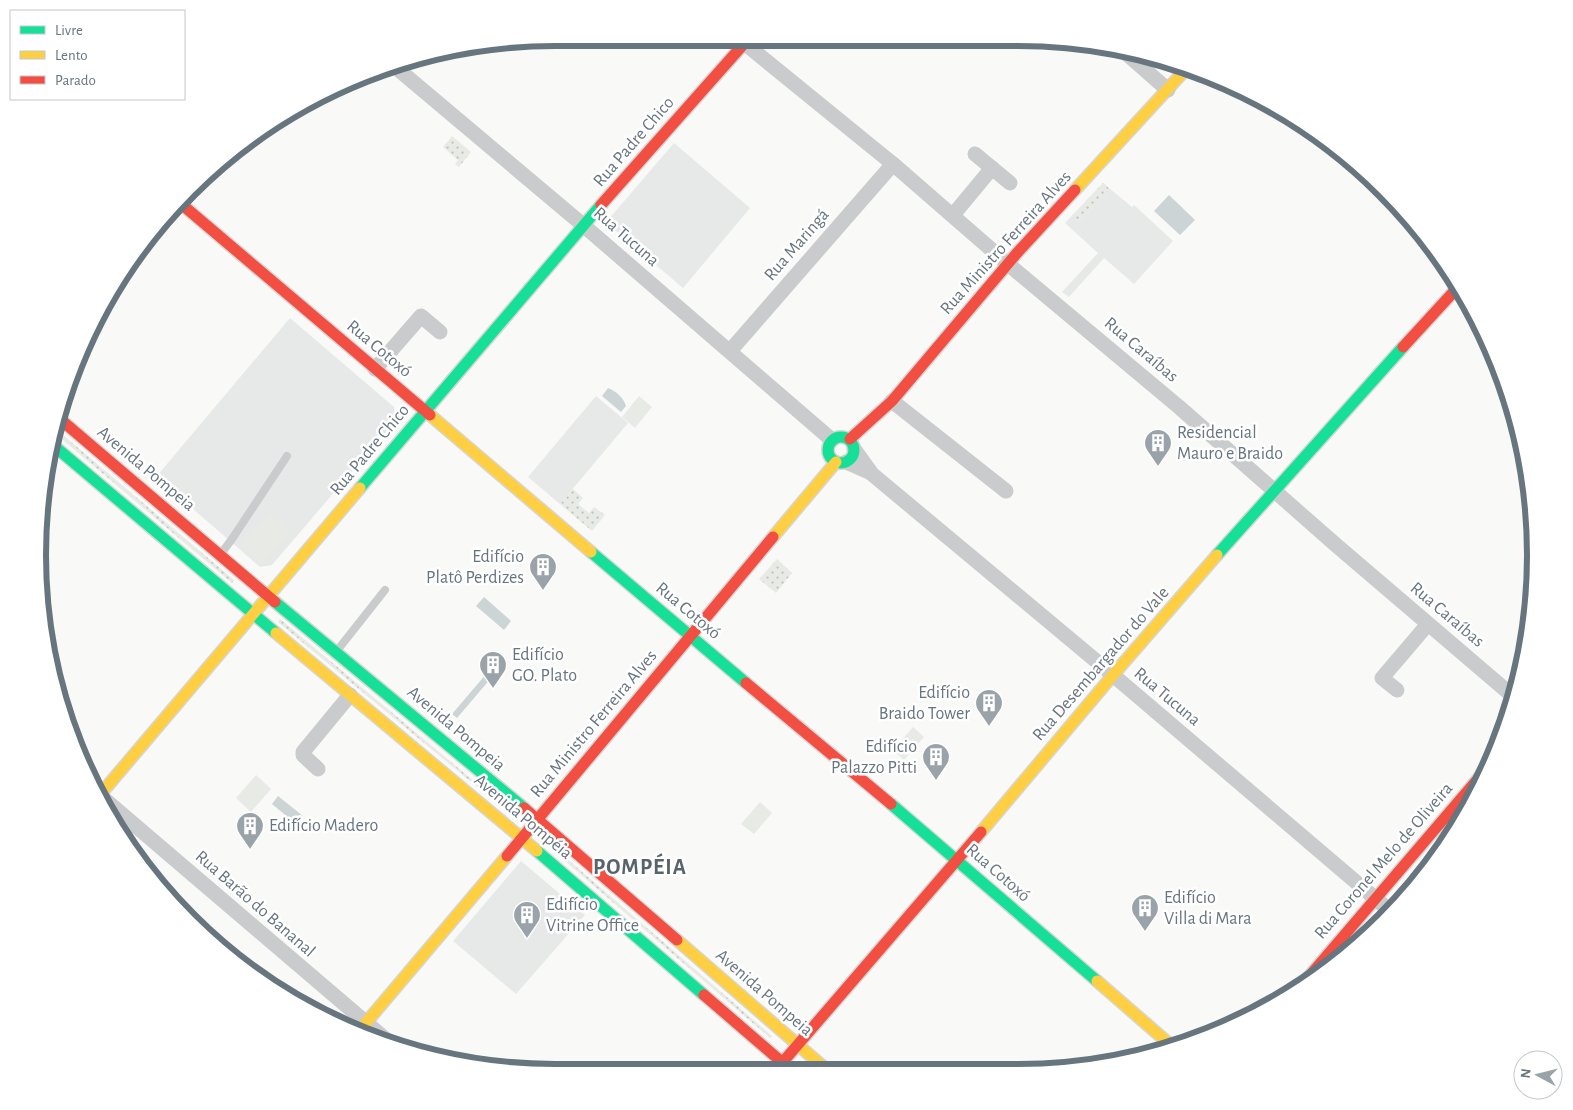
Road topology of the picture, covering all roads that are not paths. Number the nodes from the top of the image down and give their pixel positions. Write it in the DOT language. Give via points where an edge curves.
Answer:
graph roads {
  1 [pos="738,46"];
  2 [pos="752,46"];
  3 [pos="1133,60"];
  4 [pos="400,71"];
  5 [pos="1183,73"];
  6 [pos="1168,90"];
  7 [pos="975,154"];
  8 [pos="893,164"];
  9 [pos="992,168"];
  10 [pos="1010,183"];
  11 [pos="185,207"];
  12 [pos="953,215"];
  13 [pos="583,225"];
  14 [pos="1008,264"];
  15 [pos="1453,292"];
  16 [pos="440,332"];
  17 [pos="730,351"];
  18 [pos="375,369"];
  19 [pos="892,401"];
  20 [pos="425,411"];
  21 [pos="64,423"];
  22 [pos="832,440"];
  23 [pos="852,444"];
  24 [pos="58,449"];
  25 [pos="287,456"];
  26 [pos="841,462"];
  27 [pos="872,474"];
  28 [pos="1274,490"];
  29 [pos="1006,491"];
  30 [pos="220,555"];
  31 [pos="385,590"];
  32 [pos="268,596"];
  33 [pos="253,614"];
  34 [pos="1428,624"];
  35 [pos="690,636"];
  36 [pos="336,652"];
  37 [pos="1113,675"];
  38 [pos="1397,690"];
  39 [pos="1508,692"];
  40 [pos="350,695"];
  41 [pos="318,769"];
  42 [pos="103,788"];
  43 [pos="1470,788"];
  44 [pos="113,807"];
  45 [pos="538,820"];
  46 [pos="522,838"];
  47 [pos="957,860"];
  48 [pos="1375,898"];
  49 [pos="1385,907"];
  50 [pos="1317,966"];
  51 [pos="359,1025"];
  52 [pos="363,1026"];
  53 [pos="1166,1041"];
  54 [pos="798,1045"];
  55 [pos="780,1064"];
  56 [pos="785,1064"];
  57 [pos="820,1064"];
  1 -- 13 [label="street, Rua Padre Chico"];
  2 -- 8 [label="street, Rua Caraíbas"];
  3 -- 6 [label="street"];
  4 -- 13 [label="street, Rua Tucuna"];
  5 -- 6 [label="street, Rua Ministro Ferreira Alves"];
  6 -- 14 [label="street, Rua Ministro Ferreira Alves"];
  7 -- 9 [label="street"];
  8 -- 12 [label="street, Rua Caraíbas"];
  8 -- 17 [label="street, Rua Maringá"];
  9 -- 10 [label="street"];
  9 -- 12 [label="street"];
  11 -- 18 [label="street, Rua Cotoxó"];
  12 -- 14 [label="street, Rua Caraíbas"];
  13 -- 17 [label="street, Rua Tucuna"];
  13 -- 20 [label="street, Rua Padre Chico"];
  14 -- 19 [label="street, Rua Ministro Ferreira Alves"];
  14 -- 28 [label="street, Rua Caraíbas"];
  15 -- 28 [label="street, Rua Desembargador do Vale"];
  16 -- 18 [label="street" via="421,316"];
  17 -- 22 [label="street, Rua Tucuna"];
  18 -- 20 [label="street, Rua Cotoxó"];
  19 -- 23 [label="street, Rua Ministro Ferreira Alves"];
  19 -- 29 [label="street"];
  20 -- 32 [label="street, Rua Padre Chico"];
  20 -- 35 [label="street, Rua Cotoxó"];
  21 -- 30 [label="street, Avenida Pompeia"];
  22 -- 23 [label="street" via="839,436"];
  22 -- 26 [label="street" via="828,452 832,460"];
  23 -- 26 [label="street" via="853,455"];
  23 -- 27 [label="street, Rua Tucuna"];
  24 -- 33 [label="street"];
  25 -- 30 [label="lane"];
  26 -- 27 [label="street, Rua Tucuna"];
  26 -- 35 [label="street, Rua Ministro Ferreira Alves"];
  27 -- 37 [label="street, Rua Tucuna"];
  28 -- 34 [label="street, Rua Caraíbas"];
  28 -- 37 [label="street, Rua Desembargador do Vale"];
  30 -- 32 [label="street, Avenida Pompeia"];
  31 -- 36 [label="lane"];
  32 -- 33 [label="street, Rua Padre Chico"];
  32 -- 36 [label="street, Avenida Pompeia"];
  33 -- 40 [label="street, Avenida Pompéia"];
  33 -- 42 [label="street, Rua Padre Chico"];
  34 -- 38 [label="street" via="1382,678"];
  34 -- 39 [label="street, Rua Caraíbas"];
  35 -- 45 [label="street, Rua Ministro Ferreira Alves"];
  35 -- 47 [label="street, Rua Cotoxó"];
  36 -- 45 [label="street, Avenida Pompeia"];
  37 -- 47 [label="street, Rua Desembargador do Vale"];
  37 -- 48 [label="street, Rua Tucuna"];
  40 -- 41 [label="street" via="303,752"];
  40 -- 46 [label="street, Avenida Pompéia"];
  43 -- 48 [label="street, Rua Coronel Melo de Oliveira"];
  44 -- 51 [label="street, Rua Barão do Bananal"];
  45 -- 46 [label="street, Rua Ministro Ferreira Alves"];
  45 -- 54 [label="street, Avenida Pompeia"];
  46 -- 52 [label="street, Rua Ministro Ferreira Alves"];
  46 -- 55 [label="street, Avenida Pompéia"];
  47 -- 53 [label="street, Rua Cotoxó"];
  47 -- 54 [label="street, Rua Desembargador do Vale"];
  48 -- 49 [label="street, Rua Tucuna"];
  48 -- 50 [label="street, Rua Coronel Melo de Oliveira"];
  54 -- 56 [label="street, Rua Desembargador do Vale"];
  54 -- 57 [label="street, Avenida Pompeia"];
}
